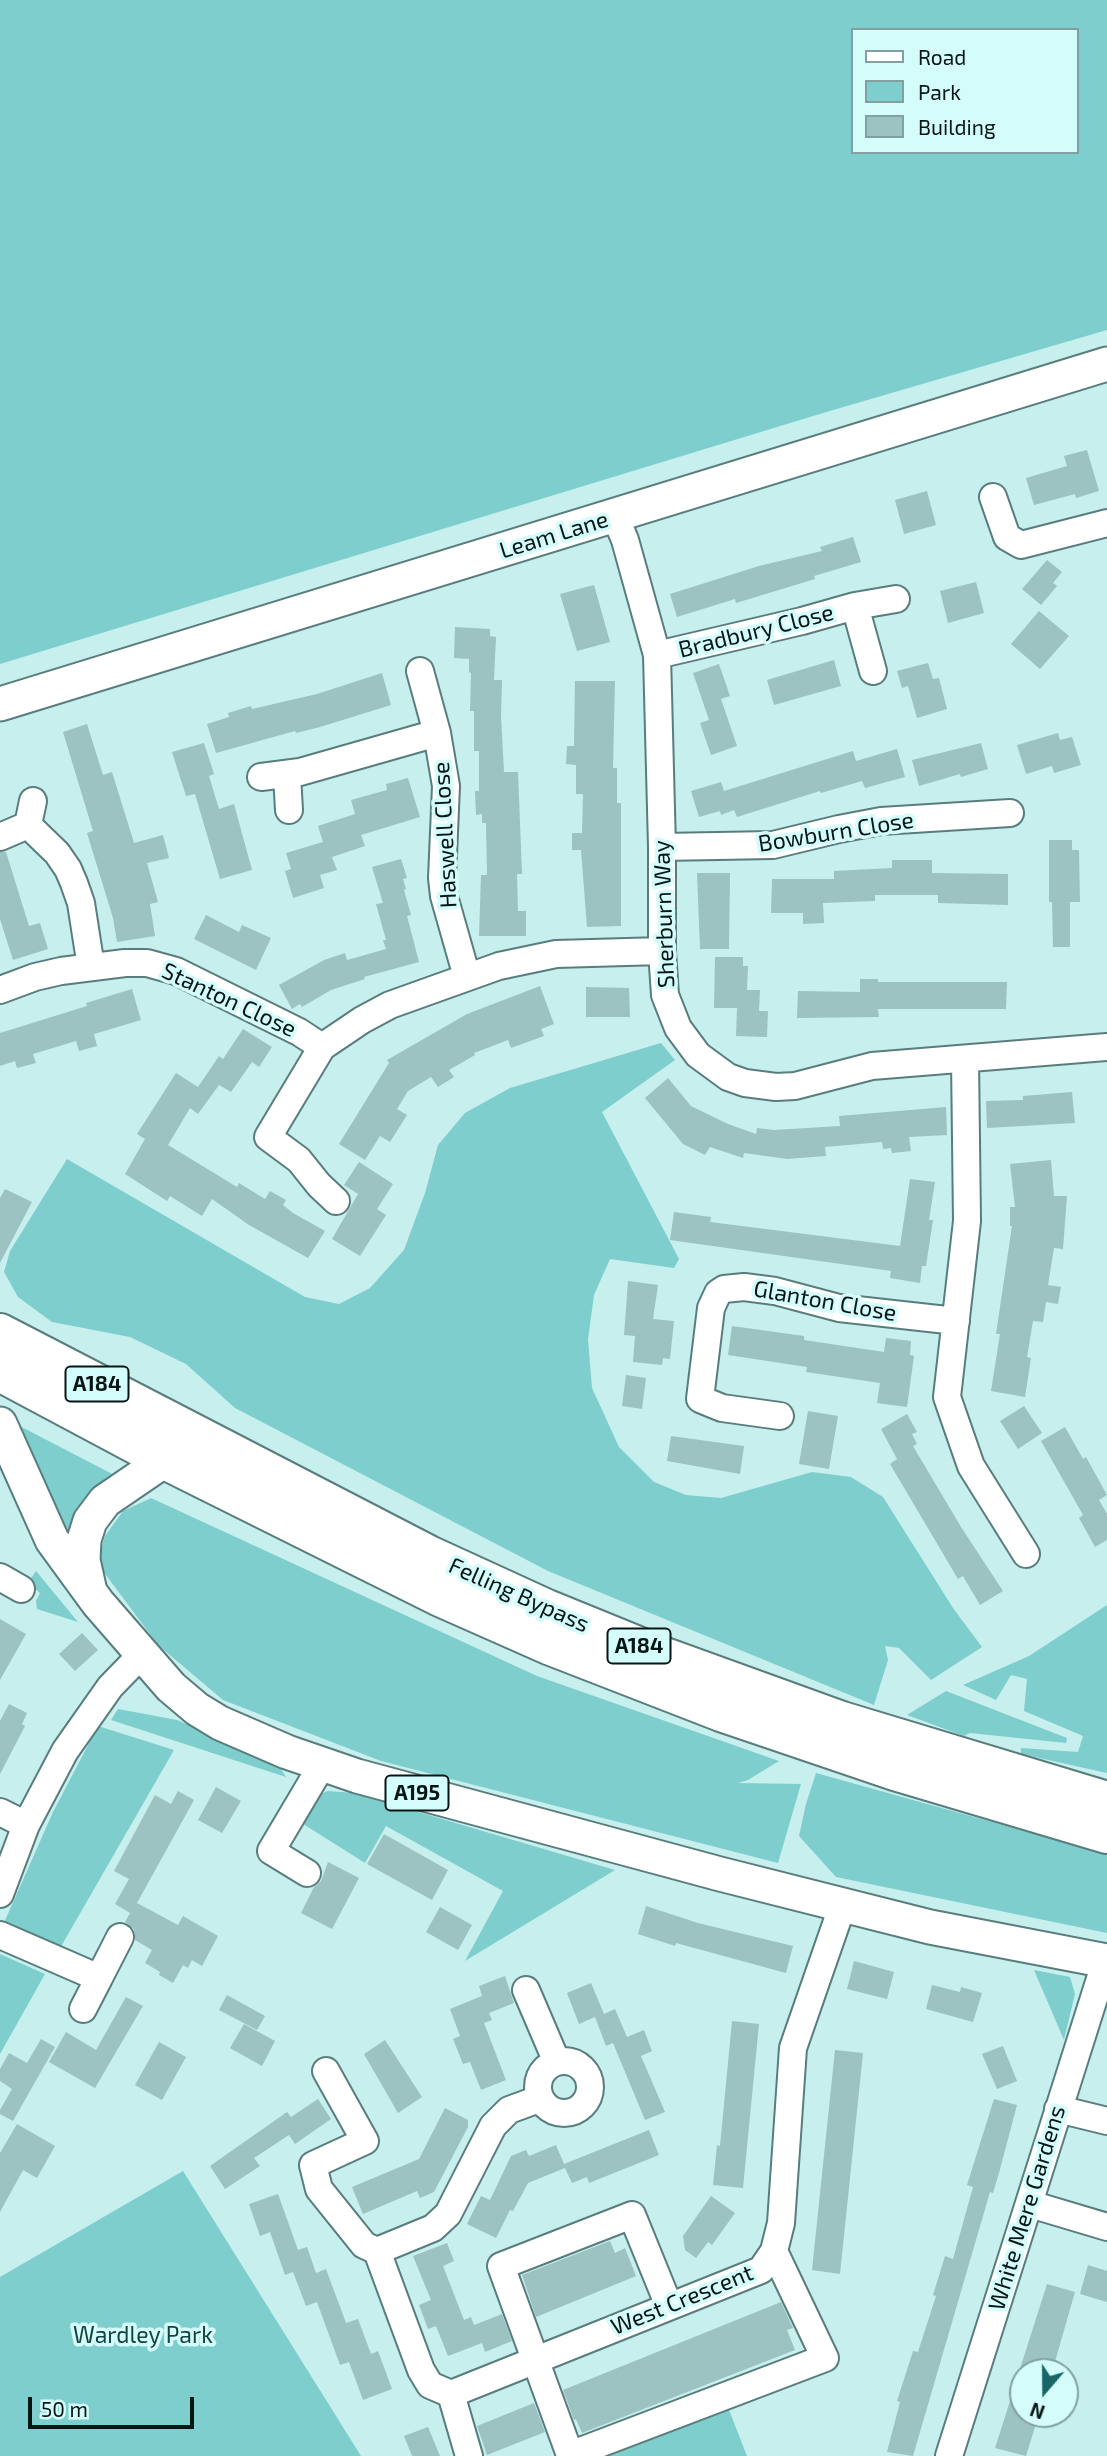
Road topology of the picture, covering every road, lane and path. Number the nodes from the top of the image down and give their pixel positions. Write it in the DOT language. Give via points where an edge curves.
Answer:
graph roads {
  1 [pos="1107,365"];
  2 [pos="992,497"];
  3 [pos="615,516"];
  4 [pos="1107,523"];
  5 [pos="897,599"];
  6 [pos="855,606"];
  7 [pos="657,655"];
  8 [pos="419,671"];
  9 [pos="873,671"];
  10 [pos="0,704"];
  11 [pos="437,733"];
  12 [pos="289,810"];
  13 [pos="1010,813"];
  14 [pos="0,837"];
  15 [pos="662,847"];
  16 [pos="662,951"];
  17 [pos="91,967"];
  18 [pos="467,977"];
  19 [pos="0,990"];
  20 [pos="322,1046"];
  21 [pos="1107,1047"];
  22 [pos="965,1059"];
  23 [pos="336,1200"];
  24 [pos="956,1321"];
  25 [pos="0,1333"];
  26 [pos="0,1372"];
  27 [pos="780,1416"];
  28 [pos="0,1424"];
  29 [pos="165,1460"];
  30 [pos="1026,1554"];
  31 [pos="89,1590"];
  32 [pos="141,1656"];
  33 [pos="322,1765"];
  34 [pos="1107,1801"];
  35 [pos="0,1812"];
  36 [pos="26,1825"];
  37 [pos="1107,1834"];
  38 [pos="307,1874"];
  39 [pos="0,1894"];
  40 [pos="842,1907"];
  41 [pos="0,1935"];
  42 [pos="120,1937"];
  43 [pos="1107,1961"];
  44 [pos="99,1978"];
  45 [pos="526,1990"];
  46 [pos="83,2009"];
  47 [pos="556,2060"];
  48 [pos="326,2071"];
  49 [pos="539,2099"];
  50 [pos="1058,2109"];
  51 [pos="1107,2121"];
  52 [pos="1030,2204"];
  53 [pos="1107,2227"];
  54 [pos="376,2251"];
  55 [pos="774,2251"];
  56 [pos="669,2306"];
  57 [pos="537,2360"];
  58 [pos="450,2394"];
  59 [pos="469,2456"];
  60 [pos="949,2456"];
  1 -- 3 [label="main road, Leam Lane"];
  2 -- 4 [label="street" via="1007,537 1021,545"];
  3 -- 7 [label="street, Sherburn Way"];
  3 -- 10 [label="main road, Leam Lane"];
  5 -- 6 [label="street, Bradbury Close"];
  6 -- 7 [label="street, Bradbury Close"];
  6 -- 9 [label="street, Bradbury Close"];
  7 -- 15 [label="street, Sherburn Way"];
  8 -- 11 [label="street, Haswell Close"];
  11 -- 12 [label="street, Haswell Close" via="274,776"];
  11 -- 18 [label="street, Haswell Close" via="446,796 444,896"];
  13 -- 15 [label="street, Bowburn Close" via="881,821 773,845"];
  14 -- 17 [label="street" via="31,813 74,883"];
  15 -- 16 [label="street, Sherburn Way"];
  16 -- 18 [label="street" via="556,954"];
  16 -- 22 [label="street, Sherburn Way" via="665,995 678,1028 698,1055 736,1080 758,1086 795,1086 872,1066"];
  17 -- 19 [label="street, Stanton Close" via="34,977"];
  17 -- 20 [label="street, Stanton Close" via="162,966"];
  18 -- 20 [label="street" via="390,1005"];
  20 -- 23 [label="street" via="268,1137 299,1160"];
  21 -- 22 [label="street, Sherburn Way"];
  22 -- 24 [label="street" via="967,1222"];
  24 -- 27 [label="street, Glanton Close" via="839,1308 775,1291 724,1289 711,1308 700,1399 722,1408"];
  24 -- 30 [label="street" via="947,1396 971,1466"];
  25 -- 34 [label="highway, Felling Bypass / A184" via="382,1531 547,1609 806,1708"];
  26 -- 29 [label="highway, Felling Bypass / A184"];
  28 -- 31 [label="main road, A195" via="52,1540"];
  29 -- 31 [label="main road, A195" via="105,1501 90,1521 83,1560"];
  29 -- 37 [label="highway, Felling Bypass / A184" via="551,1646 721,1712 895,1771"];
  31 -- 32 [label="main road, A195"];
  32 -- 33 [label="main road, A195" via="180,1695 220,1723"];
  32 -- 36 [label="street" via="110,1687 65,1751"];
  33 -- 38 [label="street" via="271,1851"];
  33 -- 40 [label="main road, A195"];
  35 -- 36 [label="street"];
  36 -- 39 [label="street"];
  40 -- 43 [label="main road, A195"];
  40 -- 55 [label="street, West Crescent" via="793,2048 781,2223"];
  41 -- 44 [label="street"];
  42 -- 44 [label="street"];
  43 -- 50 [label="street, White Mere Gardens"];
  44 -- 46 [label="street"];
  45 -- 47 [label="street"];
  47 -- 49 [label="street" via="541,2076"];
  47 -- 49 [label="street" via="567,2060 584,2070 591,2080 589,2098 575,2112 564,2113"];
  48 -- 54 [label="street" via="365,2141 313,2165 318,2189 364,2245"];
  49 -- 54 [label="street" via="509,2110 493,2126 448,2214 433,2228"];
  50 -- 51 [label="street"];
  50 -- 52 [label="street, White Mere Gardens"];
  52 -- 53 [label="street"];
  52 -- 60 [label="street, White Mere Gardens"];
  54 -- 58 [label="street" via="421,2370 430,2385"];
  55 -- 56 [label="street, West Crescent" via="761,2270"];
  55 -- 57 [label="street" via="825,2358 570,2455"];
  56 -- 57 [label="street, West Crescent"];
  56 -- 57 [label="street" via="632,2215 513,2261 501,2266"];
  57 -- 58 [label="street, West Crescent"];
  58 -- 59 [label="street"];
}
